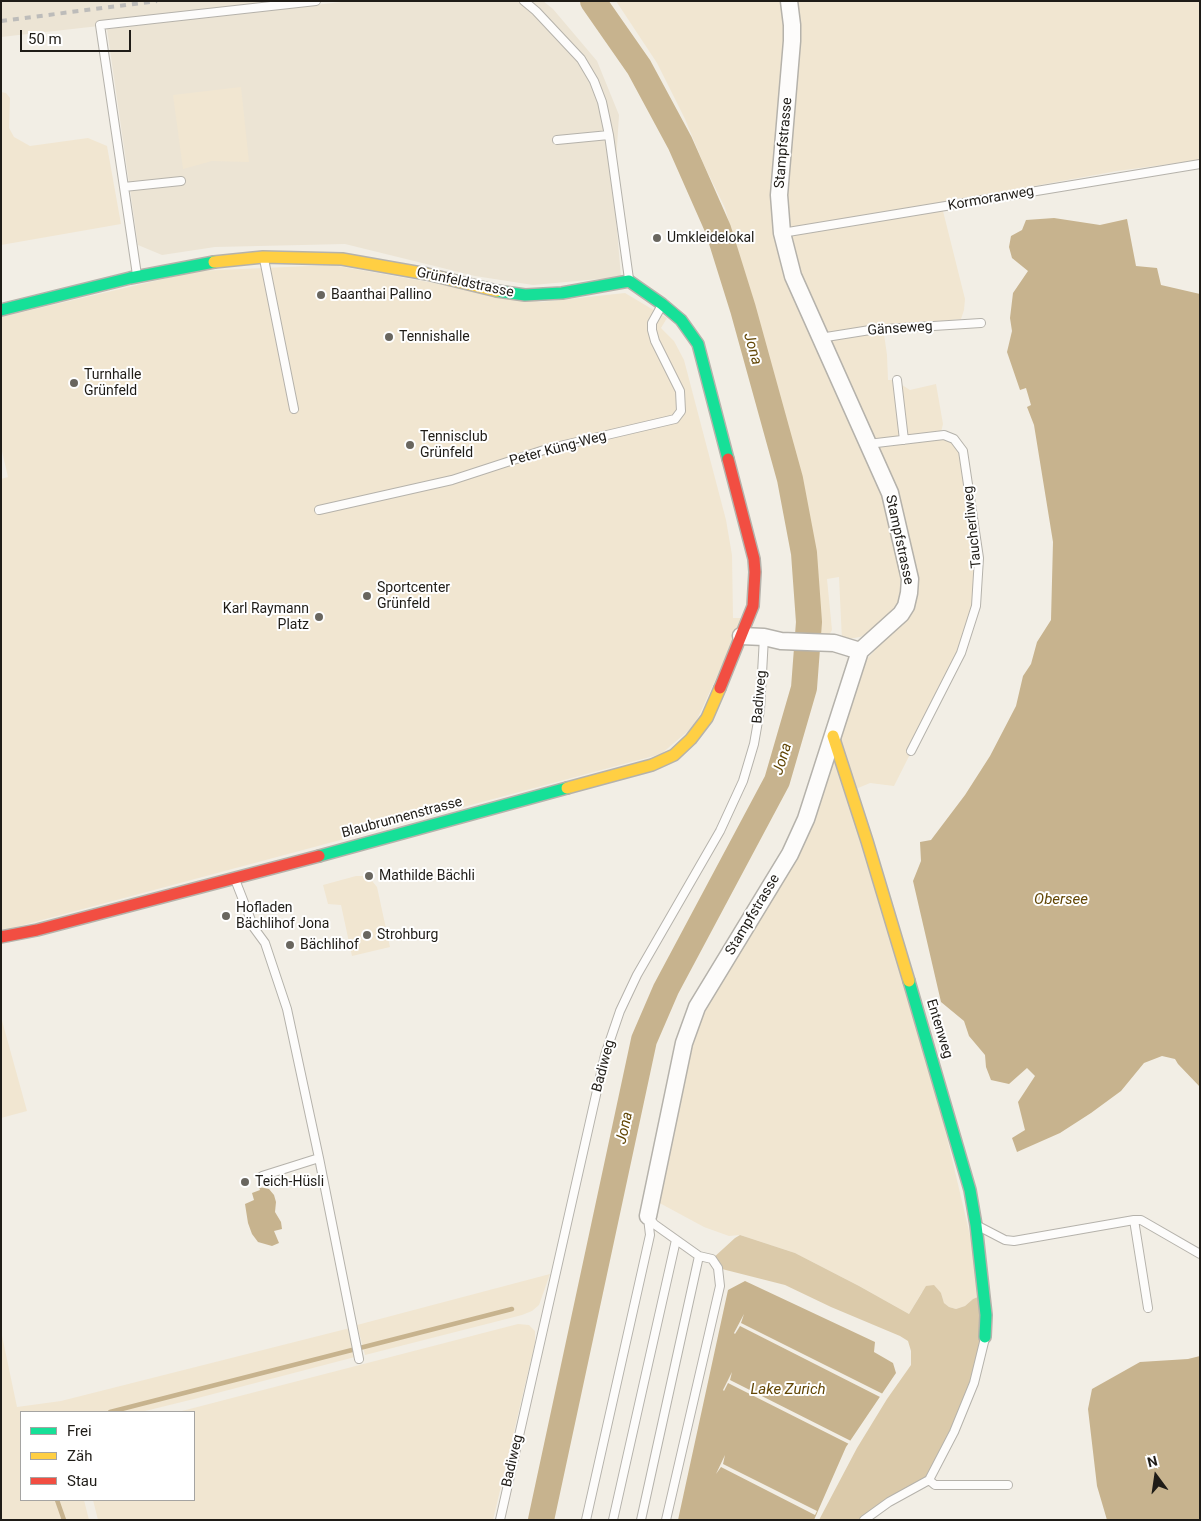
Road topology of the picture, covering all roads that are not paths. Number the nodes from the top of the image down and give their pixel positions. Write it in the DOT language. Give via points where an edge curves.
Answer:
graph roads {
  1 [pos="316,1"];
  2 [pos="524,1"];
  3 [pos="788,1"];
  4 [pos="609,135"];
  5 [pos="557,140"];
  6 [pos="1200,164"];
  7 [pos="181,181"];
  8 [pos="124,188"];
  9 [pos="782,234"];
  10 [pos="264,257"];
  11 [pos="137,276"];
  12 [pos="629,281"];
  13 [pos="662,304"];
  14 [pos="1,310"];
  15 [pos="981,323"];
  16 [pos="820,338"];
  17 [pos="898,380"];
  18 [pos="294,409"];
  19 [pos="904,440"];
  20 [pos="868,444"];
  21 [pos="319,510"];
  22 [pos="740,636"];
  23 [pos="764,637"];
  24 [pos="860,651"];
  25 [pos="833,736"];
  26 [pos="911,751"];
  27 [pos="235,879"];
  28 [pos="1,937"];
  29 [pos="319,1158"];
  30 [pos="262,1176"];
  31 [pos="648,1216"];
  32 [pos="1134,1220"];
  33 [pos="976,1225"];
  34 [pos="676,1240"];
  35 [pos="1200,1254"];
  36 [pos="698,1256"];
  37 [pos="1148,1308"];
  38 [pos="985,1337"];
  39 [pos="359,1356"];
  40 [pos="929,1480"];
  41 [pos="1008,1485"];
  42 [pos="500,1520"];
  43 [pos="586,1520"];
  44 [pos="613,1520"];
  45 [pos="641,1520"];
  46 [pos="666,1520"];
  47 [pos="864,1520"];
  1 -- 8 [label="lane" via="100,25"];
  2 -- 4 [label="lane" via="580,59 594,81"];
  3 -- 9 [label="street, Stampfstrasse" via="792,41 779,194"];
  4 -- 5 [label="lane"];
  4 -- 12 [label="lane"];
  6 -- 9 [label="lane, Kormoranweg"];
  7 -- 8 [label="lane"];
  8 -- 11 [label="lane"];
  9 -- 16 [label="street, Stampfstrasse" via="793,276"];
  10 -- 11 [label="street, Grünfeldstrasse"];
  10 -- 12 [label="street, Grünfeldstrasse" via="342,258 525,296 562,294"];
  10 -- 18 [label="lane"];
  11 -- 14 [label="street, Grünfeldstrasse"];
  12 -- 13 [label="street"];
  13 -- 21 [label="lane, Peter Küng-Weg" via="652,323 652,330 680,391 681,411 675,419 547,450 452,480"];
  13 -- 22 [label="street" via="687,327 698,344 754,559 752,606"];
  15 -- 16 [label="lane, Gänseweg" via="870,330"];
  16 -- 20 [label="street, Stampfstrasse"];
  17 -- 19 [label="lane"];
  19 -- 20 [label="lane, Taucherliweg"];
  19 -- 26 [label="lane, Taucherliweg" via="944,435 954,439 963,451 979,558 976,606 961,652"];
  20 -- 24 [label="street, Stampfstrasse" via="890,494 910,580 910,593 902,614"];
  22 -- 23 [label="street"];
  22 -- 27 [label="street, Blaubrunnenstrasse" via="707,718 674,755 652,765"];
  23 -- 24 [label="street" via="834,643"];
  23 -- 42 [label="lane, Badiweg" via="760,710 743,781 720,831 637,975 605,1055"];
  24 -- 25 [label="street, Stampfstrasse"];
  25 -- 31 [label="street, Stampfstrasse" via="806,819 790,854 697,1007 684,1043"];
  25 -- 33 [label="street, Entenweg" via="944,1097 970,1190"];
  27 -- 28 [label="street, Blaubrunnenstrasse"];
  27 -- 29 [label="lane" via="254,928 265,943 287,1009"];
  29 -- 30 [label="lane"];
  29 -- 39 [label="lane"];
  31 -- 34 [label="lane"];
  31 -- 43 [label="lane" via="650,1235"];
  32 -- 33 [label="lane" via="1014,1241 1005,1240"];
  32 -- 35 [label="lane" via="1148,1223"];
  32 -- 37 [label="lane"];
  33 -- 38 [label="street, Entenweg" via="986,1315"];
  34 -- 36 [label="lane"];
  34 -- 44 [label="lane"];
  36 -- 45 [label="lane"];
  36 -- 46 [label="lane" via="712,1259 718,1268 720,1286"];
  38 -- 40 [label="lane" via="971,1391"];
  40 -- 41 [label="lane" via="936,1485"];
  40 -- 47 [label="lane"];
}
